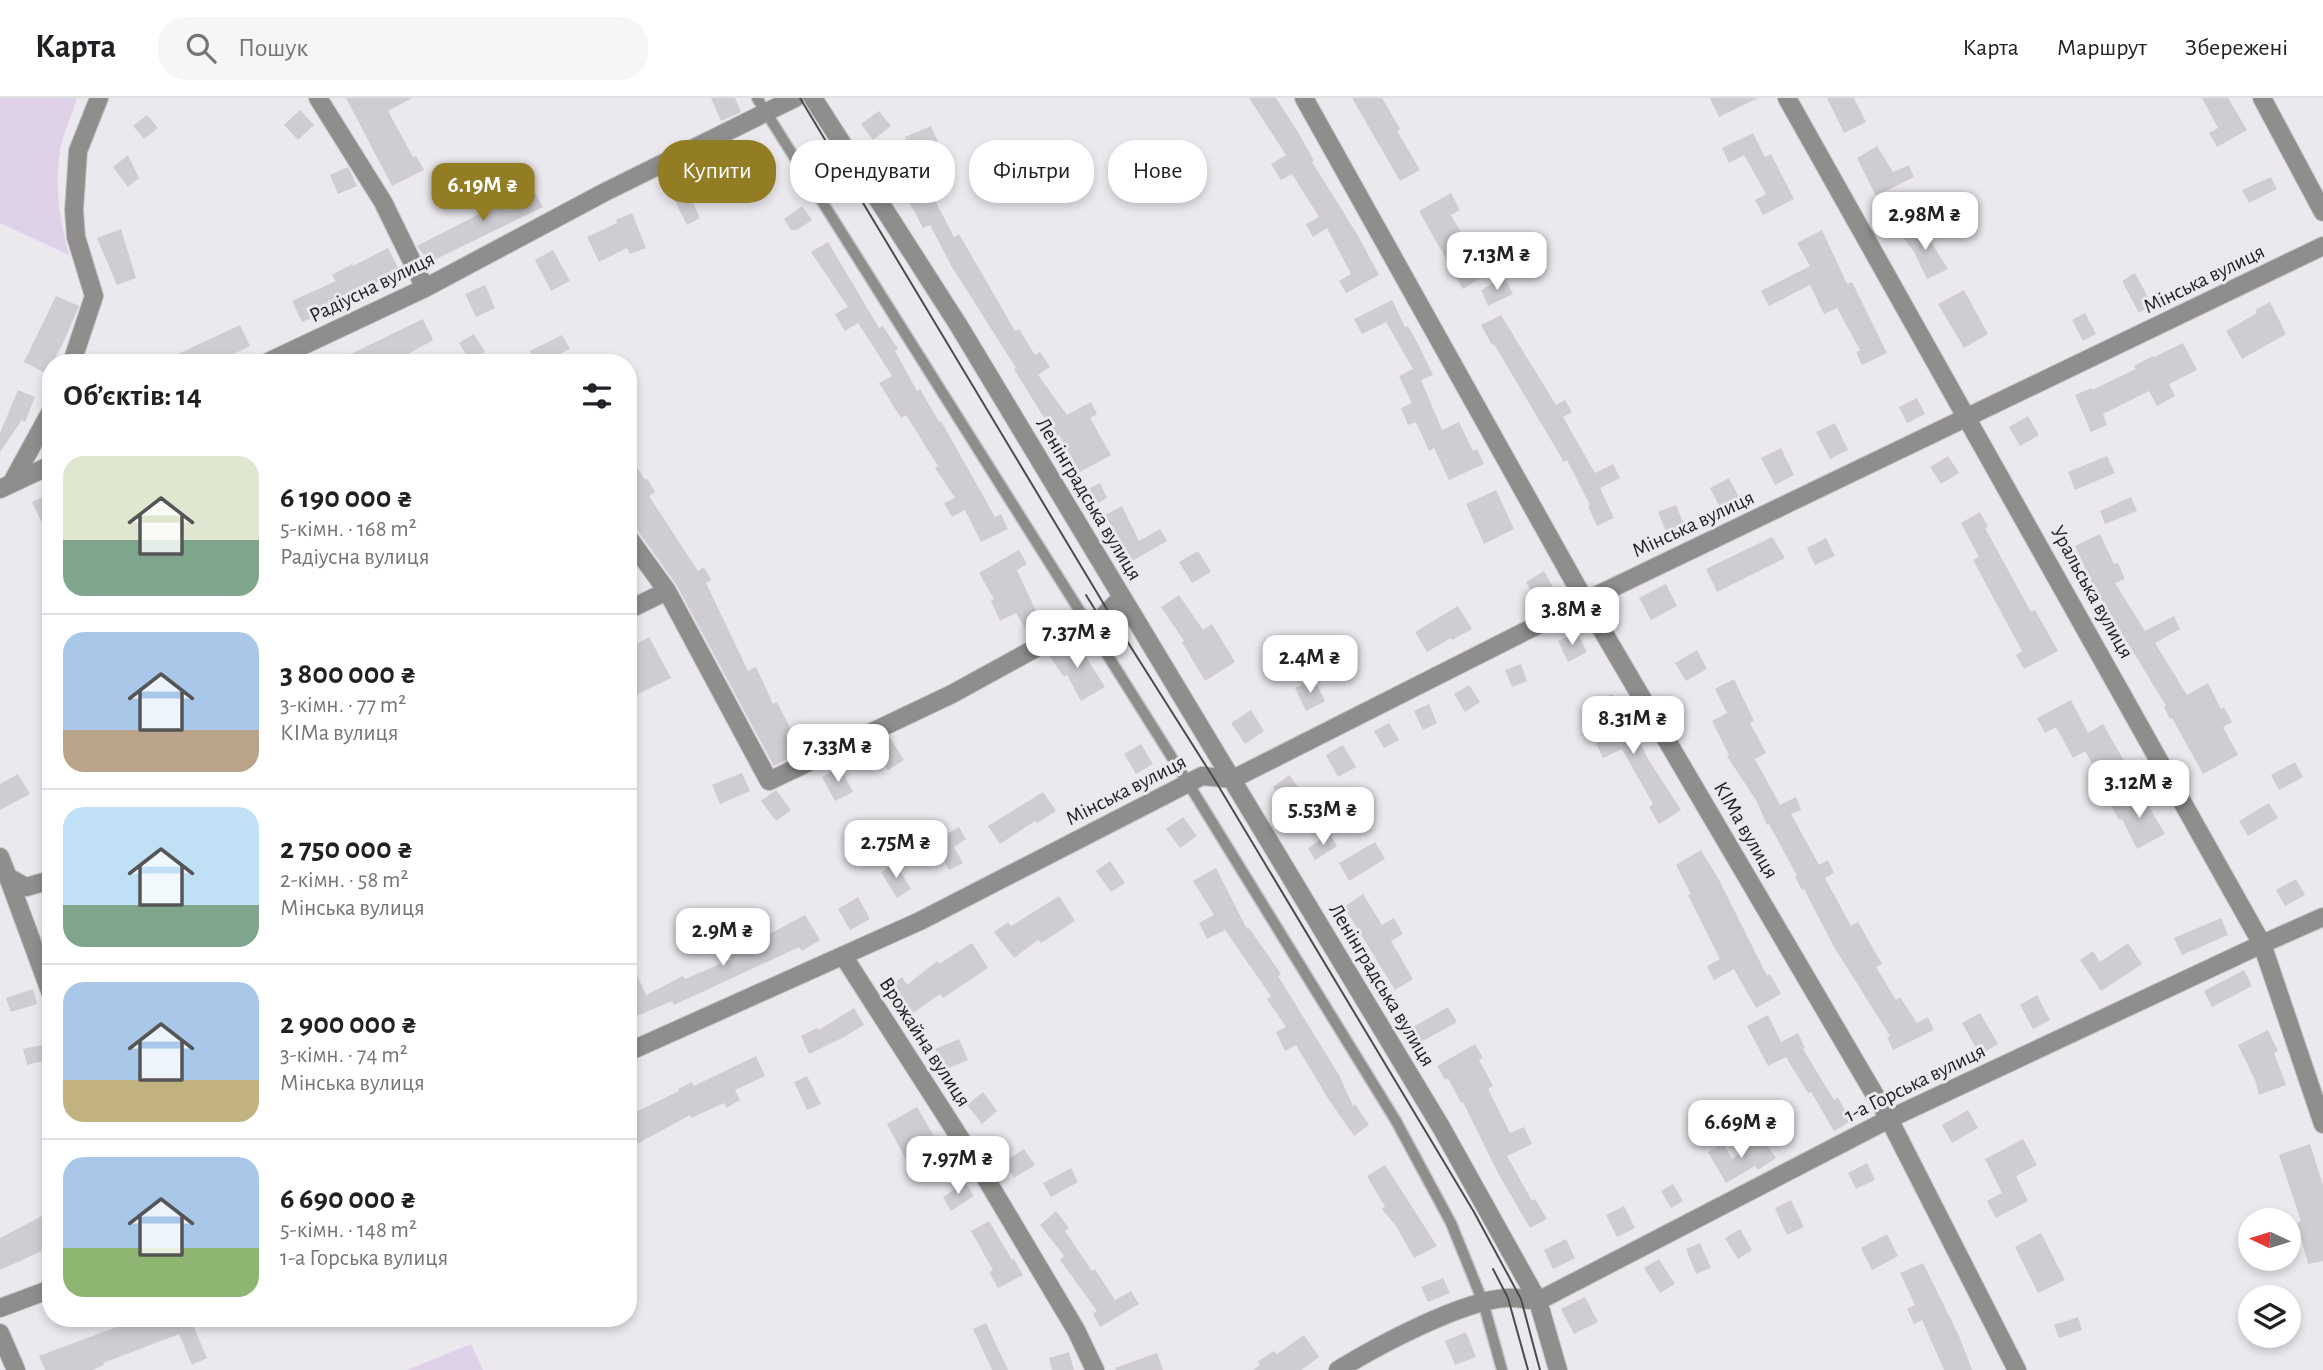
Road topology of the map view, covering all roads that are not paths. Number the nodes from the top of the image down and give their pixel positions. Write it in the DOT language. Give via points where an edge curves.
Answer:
graph roads {
  1 [pos="99,98"];
  2 [pos="318,98"];
  3 [pos="794,98"];
  4 [pos="813,98"];
  5 [pos="1304,98"];
  6 [pos="1787,98"];
  7 [pos="2262,98"];
  8 [pos="761,105"];
  9 [pos="2323,212"];
  10 [pos="2323,246"];
  11 [pos="425,288"];
  12 [pos="75,354"];
  13 [pos="285,354"];
  14 [pos="1968,418"];
  15 [pos="42,426"];
  16 [pos="42,469"];
  17 [pos="6,486"];
  18 [pos="637,550"];
  19 [pos="667,592"];
  20 [pos="1122,597"];
  21 [pos="1585,601"];
  22 [pos="637,606"];
  23 [pos="1085,621"];
  24 [pos="1233,779"];
  25 [pos="1188,783"];
  26 [pos="0,857"];
  27 [pos="9,877"];
  28 [pos="42,883"];
  29 [pos="2323,917"];
  30 [pos="2262,944"];
  31 [pos="844,957"];
  32 [pos="42,969"];
  33 [pos="637,1048"];
  34 [pos="1889,1119"];
  35 [pos="2323,1124"];
  36 [pos="42,1292"];
  37 [pos="1538,1301"];
  38 [pos="1483,1302"];
  39 [pos="0,1308"];
  40 [pos="0,1333"];
  41 [pos="16,1370"];
  42 [pos="1095,1370"];
  43 [pos="1339,1370"];
  44 [pos="1502,1370"];
  45 [pos="1558,1370"];
  46 [pos="2017,1370"];
  1 -- 12 [label="street" via="78,151 76,237 94,296"];
  2 -- 11 [label="street" via="383,202"];
  3 -- 8 [label="street, Радіусна вулиця"];
  4 -- 20 [label="street, Ленінградська вулиця" via="959,326"];
  5 -- 21 [label="street, КІМа вулиця"];
  6 -- 14 [label="street, Уральська вулиця"];
  7 -- 9 [label="street"];
  8 -- 11 [label="street, Радіусна вулиця"];
  8 -- 23 [label="lane"];
  10 -- 14 [label="street, Мінська вулиця"];
  11 -- 13 [label="street, Радіусна вулиця"];
  14 -- 21 [label="street, Мінська вулиця"];
  14 -- 30 [label="street, Уральська вулиця"];
  15 -- 17 [label="street"];
  16 -- 17 [label="street"];
  18 -- 19 [label="street"];
  19 -- 22 [label="street"];
  19 -- 23 [label="street" via="769,781 952,694"];
  20 -- 23 [label="street" via="1100,618"];
  20 -- 24 [label="street, Ленінградська вулиця"];
  21 -- 24 [label="street, Мінська вулиця"];
  21 -- 34 [label="street, КІМа вулиця"];
  23 -- 25 [label="lane"];
  24 -- 25 [label="street, Мінська вулиця" via="1202,776"];
  24 -- 37 [label="street, Ленінградська вулиця" via="1441,1127"];
  25 -- 31 [label="street, Мінська вулиця"];
  25 -- 38 [label="lane" via="1396,1121 1451,1223"];
  26 -- 27 [label="street"];
  27 -- 28 [label="street" via="26,887"];
  27 -- 32 [label="street"];
  29 -- 30 [label="street, 1-а Горська вулиця"];
  30 -- 34 [label="street, 1-а Горська вулиця"];
  30 -- 35 [label="street, Уральська вулиця"];
  31 -- 33 [label="street, Мінська вулиця"];
  31 -- 42 [label="street, Врожайна вулиця" via="985,1177"];
  34 -- 37 [label="street, 1-а Горська вулиця"];
  34 -- 46 [label="street, КІМа вулиця"];
  36 -- 39 [label="street"];
  37 -- 38 [label="street" via="1508,1298"];
  37 -- 45 [label="street, Ленінградська вулиця"];
  38 -- 43 [label="street" via="1417,1328"];
  38 -- 44 [label="lane"];
  40 -- 41 [label="street"];
}
